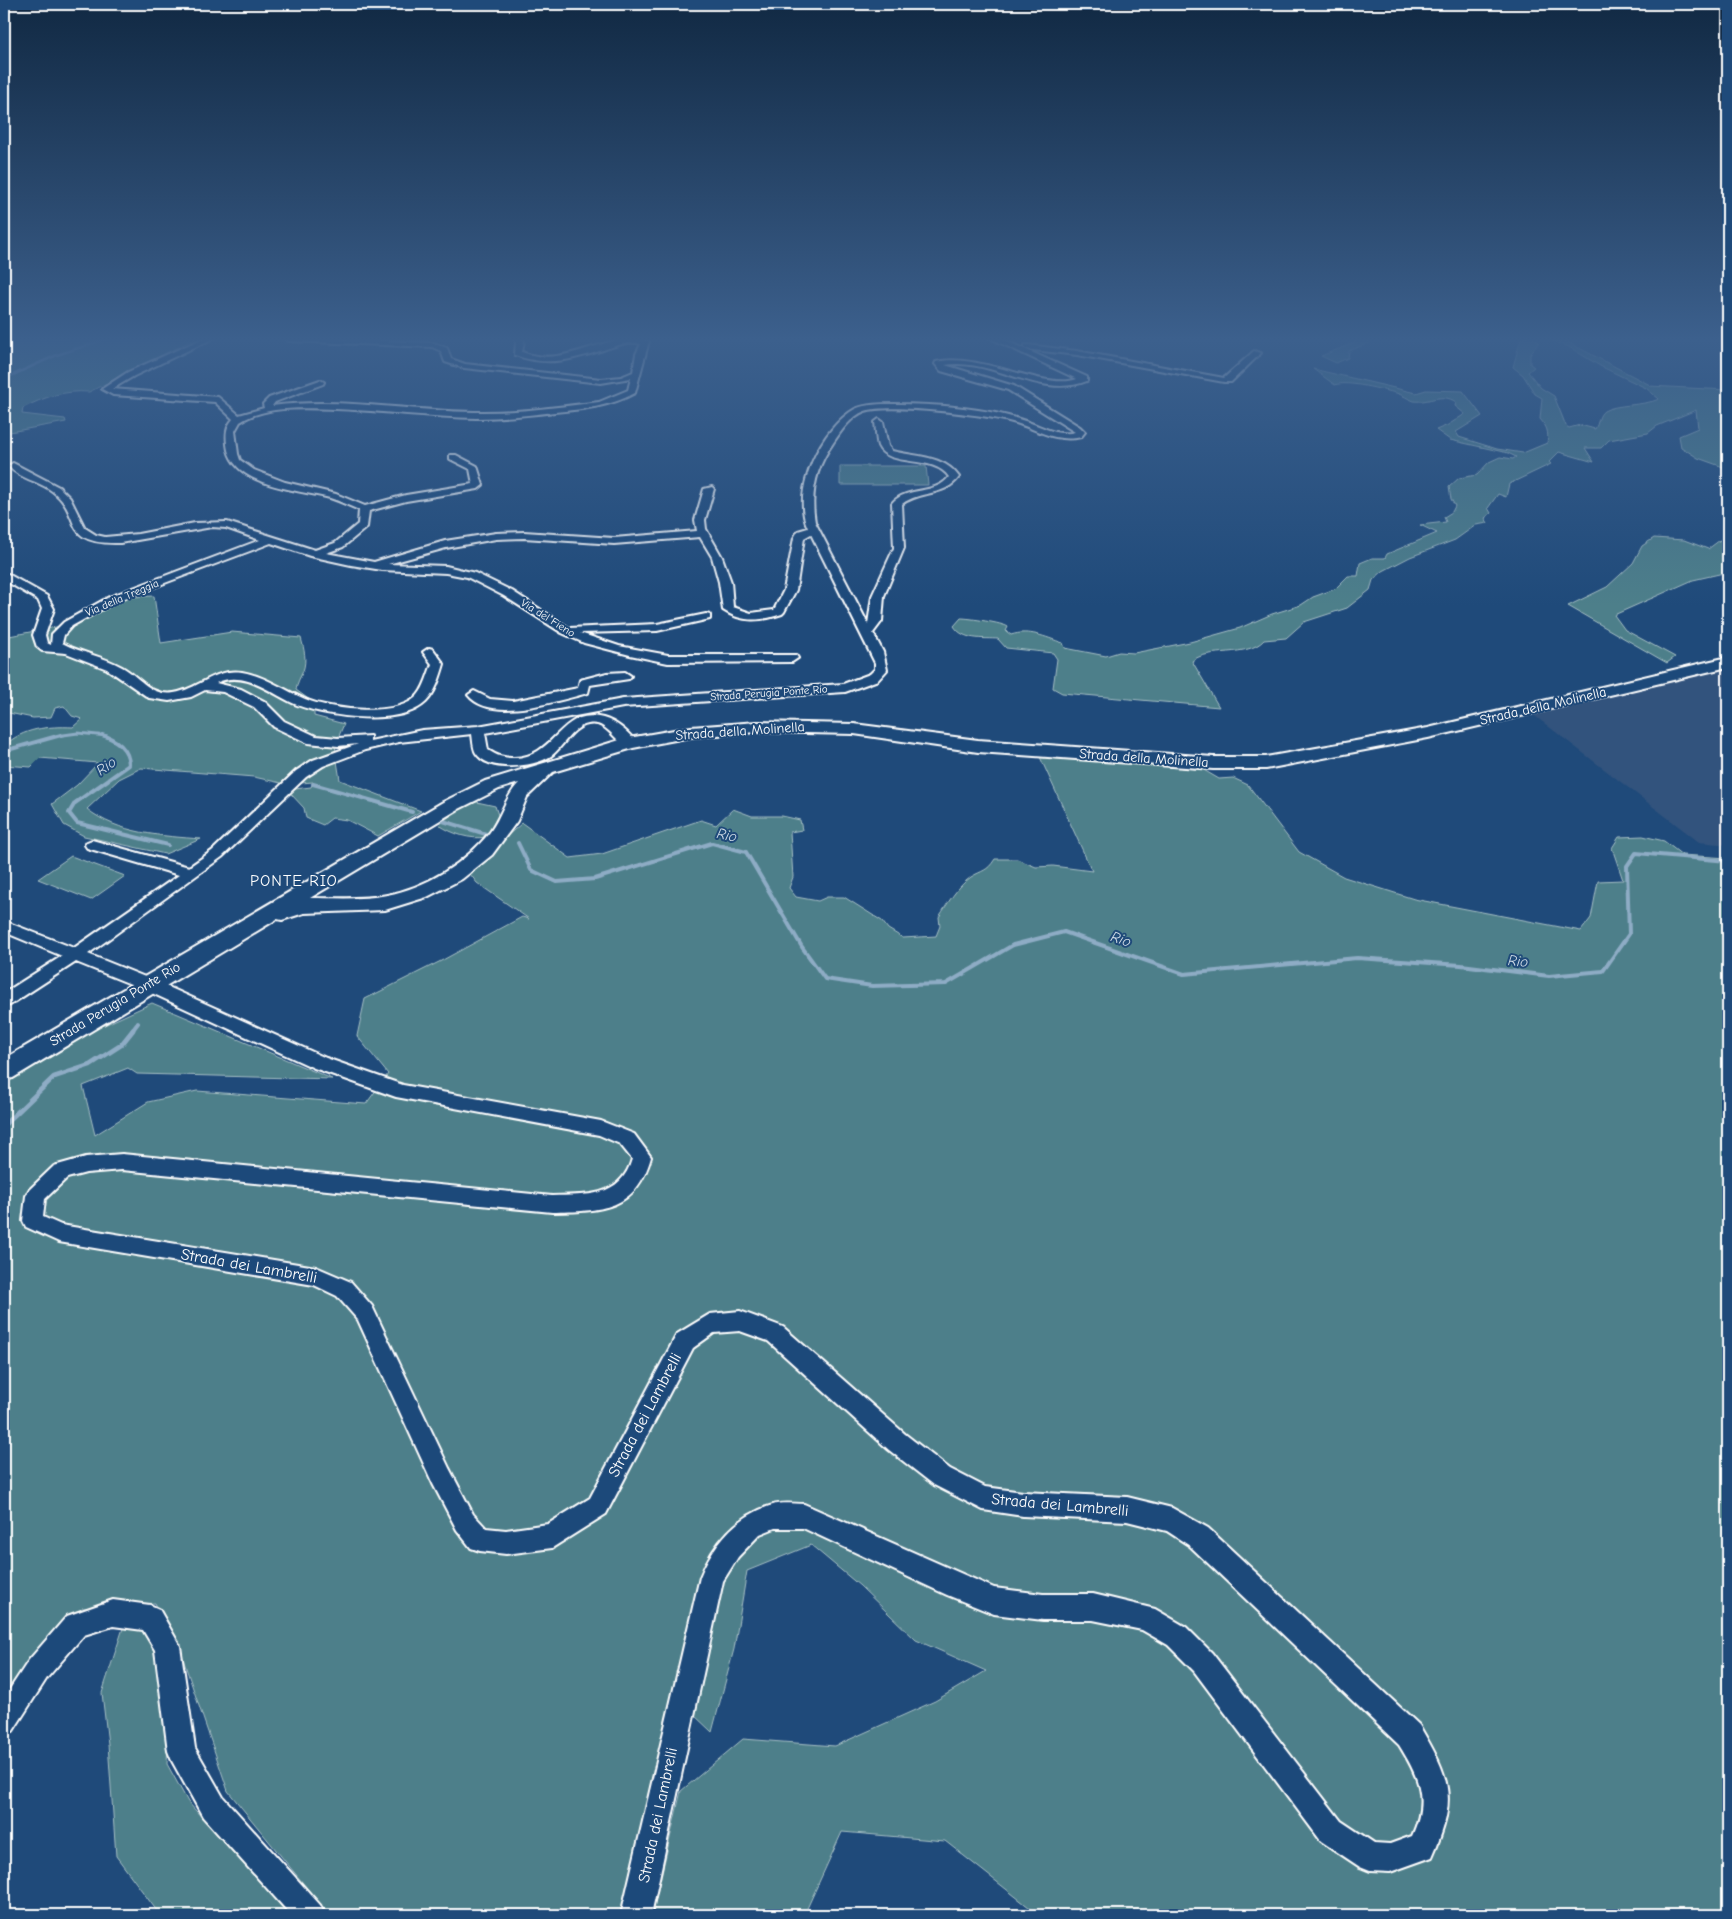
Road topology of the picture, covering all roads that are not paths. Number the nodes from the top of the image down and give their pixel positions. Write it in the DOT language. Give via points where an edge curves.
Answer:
graph roads {
  1 [pos="231,428"];
  2 [pos="840,428"];
  3 [pos="880,428"];
  4 [pos="1034,428"];
  5 [pos="1075,428"];
  6 [pos="453,457"];
  7 [pos="13,466"];
  8 [pos="709,489"];
  9 [pos="364,509"];
  10 [pos="812,530"];
  11 [pos="704,533"];
  12 [pos="270,540"];
  13 [pos="314,554"];
  14 [pos="369,566"];
  15 [pos="4,576"];
  16 [pos="706,617"];
  17 [pos="566,630"];
  18 [pos="866,633"];
  19 [pos="65,650"];
  20 [pos="429,652"];
  21 [pos="792,658"];
  22 [pos="1728,662"];
  23 [pos="625,676"];
  24 [pos="203,686"];
  25 [pos="584,690"];
  26 [pos="474,695"];
  27 [pos="598,708"];
  28 [pos="478,730"];
  29 [pos="422,734"];
  30 [pos="630,743"];
  31 [pos="554,765"];
  32 [pos="492,785"];
  33 [pos="519,795"];
  34 [pos="450,806"];
  35 [pos="507,821"];
  36 [pos="92,845"];
  37 [pos="353,862"];
  38 [pos="191,873"];
  39 [pos="368,905"];
  40 [pos="4,926"];
  41 [pos="226,937"];
  42 [pos="74,955"];
  43 [pos="149,985"];
  44 [pos="4,1001"];
  45 [pos="4,1071"];
  46 [pos="4,1722"];
  47 [pos="310,1915"];
  48 [pos="636,1915"];
  1 -- 9 [label="street" via="237,462 258,476 354,503"];
  2 -- 10 [label="street, Strada Perugia Ponte Rio" via="815,465 810,482 808,510"];
  3 -- 18 [label="street" via="883,446 889,453 942,465 954,477 945,486 908,495 897,503 900,548 878,596 876,621"];
  4 -- 5 [label="street, Strada Perugia Ponte Rio" via="1064,438 1078,435 1080,432"];
  6 -- 9 [label="street" via="474,468 478,485"];
  7 -- 12 [label="street" via="59,492 82,531 92,538 121,538 218,523"];
  8 -- 11 [label="street" via="700,520"];
  9 -- 13 [label="street" via="363,525 339,546"];
  10 -- 11 [label="street" via="802,533 799,538 790,590 783,605 778,612 764,617 734,614 727,608 725,582"];
  10 -- 18 [label="street, Strada Perugia Ponte Rio"];
  11 -- 14 [label="street, Via del Fieno" via="603,541 513,535 485,537 447,543"];
  12 -- 13 [label="street"];
  12 -- 19 [label="street, Via della Treggia" via="113,599 82,615 58,634 56,644"];
  13 -- 14 [label="street, Via del Fieno"];
  14 -- 17 [label="street, Via del Fieno" via="447,570 472,575 503,590"];
  15 -- 19 [label="street" via="43,598 48,609 39,635 40,644"];
  16 -- 17 [label="street" via="658,628"];
  17 -- 21 [label="street, Via del Fieno" via="579,637 668,659"];
  18 -- 27 [label="street, Strada Perugia Ponte Rio" via="881,663 881,670 874,678 845,688 648,700"];
  19 -- 24 [label="street" via="119,670 151,695 160,698 180,696"];
  20 -- 24 [label="street" via="438,664 422,700 405,708 374,714 322,710 263,682 235,675 224,675"];
  22 -- 30 [label="main road, Strada della Molinella" via="1428,733 1266,763 1213,763 978,746 854,729 802,726 691,732"];
  23 -- 25 [label="street" via="584,682"];
  24 -- 29 [label="street" via="237,692 259,704 279,724 313,740 338,742 407,731"];
  25 -- 26 [label="street" via="504,706 486,703"];
  25 -- 27 [label="street"];
  27 -- 28 [label="street, Strada Perugia Ponte Rio"];
  28 -- 29 [label="street, Strada Perugia Ponte Rio"];
  28 -- 30 [label="street" via="482,752 491,760 506,763 541,757 577,723 593,720 607,724"];
  29 -- 38 [label="street, Strada Perugia Ponte Rio" via="361,747 318,763 302,774 217,854"];
  30 -- 31 [label="main road, Strada della Molinella"];
  31 -- 32 [label="main road, Strada Perugia Ponte Rio"];
  31 -- 33 [label="main road, Strada Perugia Ponte Rio"];
  32 -- 33 [label="main road" via="506,786"];
  32 -- 34 [label="main road, Strada Perugia Ponte Rio"];
  33 -- 35 [label="main road, Strada Perugia Ponte Rio"];
  34 -- 35 [label="main road, Strada Perugia Ponte Rio" via="483,799 502,807"];
  34 -- 37 [label="main road, Strada Perugia Ponte Rio"];
  35 -- 39 [label="main road, Strada Perugia Ponte Rio" via="489,846 441,884 398,900"];
  36 -- 38 [label="street"];
  37 -- 39 [label="main road, Strada Perugia Ponte Rio" via="338,878 337,893"];
  37 -- 41 [label="main road, Strada Perugia Ponte Rio"];
  38 -- 42 [label="street, Strada Perugia Ponte Rio"];
  39 -- 41 [label="main road, Strada Perugia Ponte Rio" via="303,906"];
  40 -- 42 [label="street, Strada dei Lambrelli"];
  41 -- 43 [label="main road, Strada Perugia Ponte Rio"];
  42 -- 43 [label="street, Strada dei Lambrelli"];
  42 -- 44 [label="street, Strada Perugia Ponte Rio"];
  43 -- 45 [label="main road, Strada Perugia Ponte Rio"];
  43 -- 48 [label="street, Strada dei Lambrelli" via="320,1063 364,1079 402,1092 601,1128 627,1139 642,1157 636,1176 618,1194 590,1203 552,1204 122,1162 86,1165 61,1172 36,1196 33,1221 59,1233 316,1276 344,1289 365,1314 441,1476 465,1522 480,1539 506,1542 552,1536 598,1506 684,1341 710,1324 740,1321 775,1334 919,1459 942,1477 984,1498 1024,1504 1127,1509 1172,1520 1199,1537 1409,1735 1424,1759 1436,1793 1433,1825 1422,1847 1390,1858 1370,1857 1332,1831 1203,1662 1177,1636 1146,1618 1093,1607 1043,1607 994,1601 804,1516 774,1516 752,1526 729,1548 712,1577"];
  46 -- 47 [label="street" via="38,1669 76,1625 113,1613 150,1618 167,1646 182,1751 212,1807"];
}
